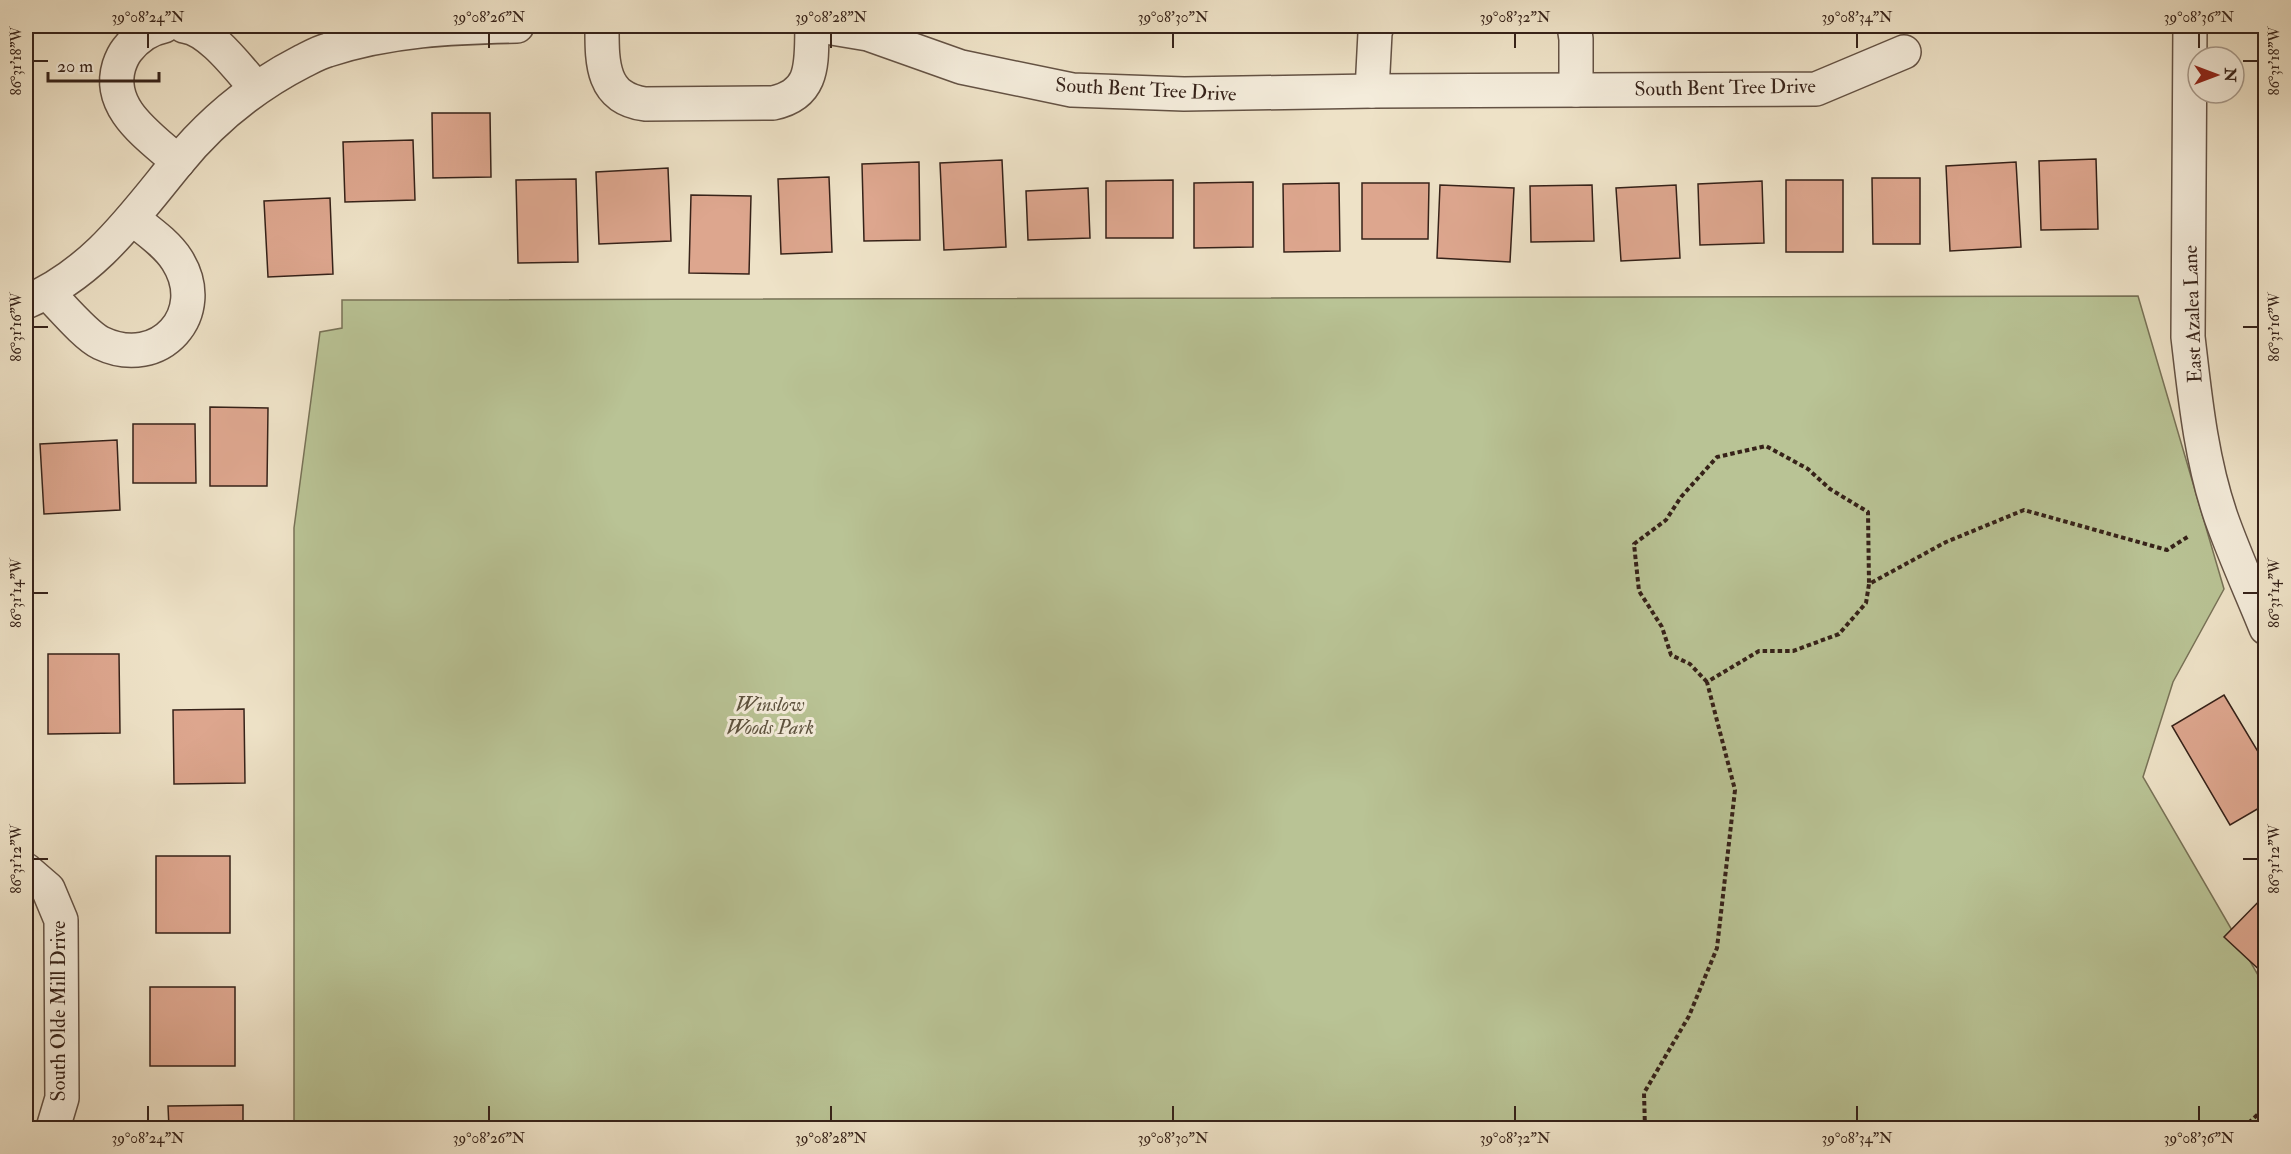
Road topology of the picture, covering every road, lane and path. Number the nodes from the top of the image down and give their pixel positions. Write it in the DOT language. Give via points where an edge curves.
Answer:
graph roads {
  1 [pos="165,26"];
  2 [pos="184,26"];
  3 [pos="516,26"];
  4 [pos="602,26"];
  5 [pos="812,26"];
  6 [pos="820,26"];
  7 [pos="1377,26"];
  8 [pos="1574,26"];
  9 [pos="2190,26"];
  10 [pos="1904,52"];
  11 [pos="256,88"];
  12 [pos="1576,90"];
  13 [pos="1372,91"];
  14 [pos="178,162"];
  15 [pos="133,219"];
  16 [pos="37,298"];
  17 [pos="2221,517"];
  18 [pos="1869,584"];
  19 [pos="2265,628"];
  20 [pos="1707,682"];
  21 [pos="27,865"];
  22 [pos="2265,1107"];
  23 [pos="53,1128"];
  24 [pos="1645,1128"];
  25 [pos="2243,1128"];
  1 -- 14 [label="street" via="136,38 123,55 116,76 118,96 129,116"];
  2 -- 11 [label="street" via="207,34"];
  3 -- 11 [label="street" via="426,30 372,38 326,50"];
  4 -- 5 [label="street" via="602,61 612,85 631,102 657,104 789,100 808,77"];
  6 -- 13 [label="street, South Bent Tree Drive" via="868,34 961,67 1072,90 1184,94"];
  7 -- 13 [label="street"];
  8 -- 12 [label="street"];
  9 -- 17 [label="street, East Azalea Lane" via="2188,337 2199,425"];
  10 -- 12 [label="street, South Bent Tree Drive" via="1816,89"];
  11 -- 14 [label="street" via="223,114"];
  12 -- 13 [label="street, South Bent Tree Drive"];
  14 -- 15 [label="street"];
  15 -- 16 [label="street" via="79,272"];
  15 -- 16 [label="street" via="167,248 184,277 188,296 184,316 164,342 129,351 99,342"];
  17 -- 18 [label="path" via="2167,550 2024,510 1946,543"];
  17 -- 19 [label="street, East Azalea Lane"];
  18 -- 20 [label="path" via="1866,603 1839,634 1793,651 1759,651"];
  18 -- 20 [label="path" via="1868,512 1830,489 1808,469 1766,446 1717,457 1666,520 1634,544 1639,591 1662,627 1671,655 1690,664"];
  20 -- 24 [label="path" via="1735,790 1717,948 1689,1016 1644,1093"];
  21 -- 23 [label="street, South Olde Mill Drive" via="48,890 61,920 62,1098"];
  22 -- 25 [label="path"];
}
